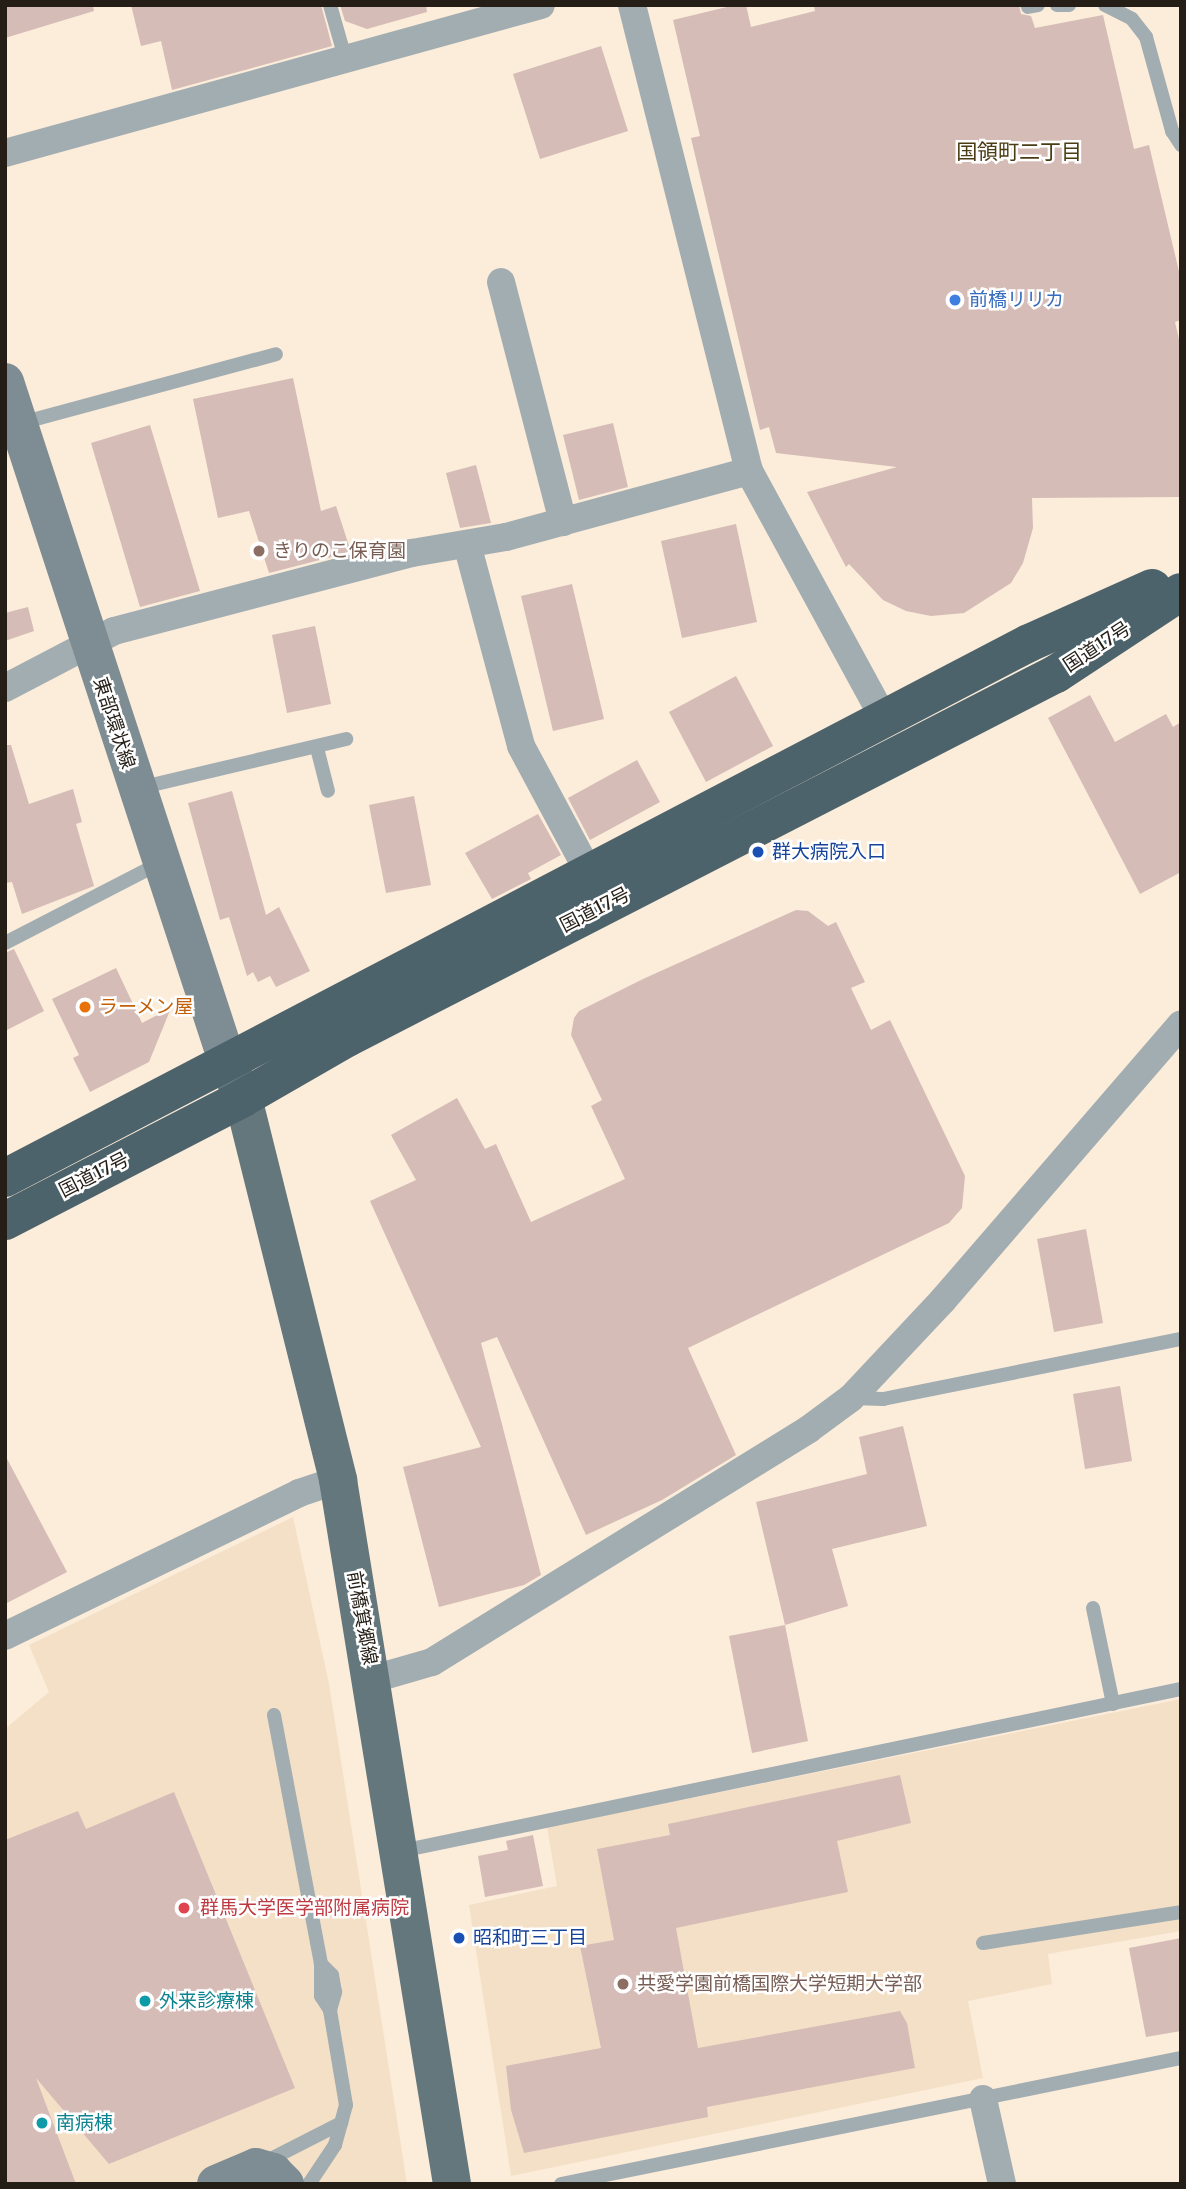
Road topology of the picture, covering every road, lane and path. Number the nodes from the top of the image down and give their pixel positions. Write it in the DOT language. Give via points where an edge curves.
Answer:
graph roads {
  1 [pos="330,5"];
  2 [pos="541,5"];
  3 [pos="632,5"];
  4 [pos="1058,5"];
  5 [pos="1069,5"];
  6 [pos="1105,5"];
  7 [pos="465,16"];
  8 [pos="346,62"];
  9 [pos="1181,145"];
  10 [pos="5,153"];
  11 [pos="501,282"];
  12 [pos="276,354"];
  13 [pos="5,382"];
  14 [pos="20,424"];
  15 [pos="749,471"];
  16 [pos="563,522"];
  17 [pos="467,544"];
  18 [pos="1181,575"];
  19 [pos="1181,592"];
  20 [pos="89,645"];
  21 [pos="5,688"];
  22 [pos="884,719"];
  23 [pos="346,739"];
  24 [pos="317,748"];
  25 [pos="135,789"];
  26 [pos="328,791"];
  27 [pos="160,863"];
  28 [pos="589,873"];
  29 [pos="5,943"];
  30 [pos="1181,1024"];
  31 [pos="227,1061"];
  32 [pos="243,1098"];
  33 [pos="5,1178"];
  34 [pos="5,1221"];
  35 [pos="1181,1339"];
  36 [pos="850,1398"];
  37 [pos="338,1479"];
  38 [pos="1093,1608"];
  39 [pos="5,1636"];
  40 [pos="373,1679"];
  41 [pos="1181,1689"];
  42 [pos="1113,1704"];
  43 [pos="274,1715"];
  44 [pos="399,1851"];
  45 [pos="1181,1913"];
  46 [pos="983,1943"];
  47 [pos="1181,2058"];
  48 [pos="983,2099"];
  49 [pos="341,2123"];
  50 [pos="271,2176"];
  51 [pos="216,2184"];
  52 [pos="309,2184"];
  53 [pos="452,2184"];
  54 [pos="561,2184"];
  55 [pos="1002,2184"];
  1 -- 8 [label="lane"];
  2 -- 7 [label="street"];
  3 -- 15 [label="street"];
  4 -- 5 [label="lane"];
  6 -- 9 [label="lane" via="1132,19 1146,37 1172,131"];
  7 -- 8 [label="street"];
  8 -- 10 [label="street"];
  11 -- 16 [label="street"];
  12 -- 14 [label="lane"];
  13 -- 14 [label="street, 東部環状線"];
  14 -- 20 [label="street, 東部環状線"];
  15 -- 16 [label="street"];
  15 -- 22 [label="street"];
  16 -- 17 [label="street"];
  17 -- 20 [label="street" via="412,553 114,631"];
  17 -- 28 [label="street" via="521,746"];
  18 -- 22 [label="highway, 国道17号" via="1029,643"];
  19 -- 32 [label="highway, 国道17号" via="1056,674 347,1038"];
  20 -- 21 [label="street"];
  20 -- 25 [label="street, 東部環状線"];
  22 -- 28 [label="highway, 国道17号"];
  23 -- 24 [label="lane"];
  24 -- 25 [label="lane"];
  24 -- 26 [label="lane"];
  25 -- 27 [label="street, 東部環状線"];
  27 -- 29 [label="lane"];
  27 -- 31 [label="street, 東部環状線"];
  28 -- 31 [label="highway, 国道17号"];
  30 -- 36 [label="street" via="943,1300"];
  31 -- 32 [label="main road, 前橋箕郷線"];
  31 -- 33 [label="highway, 国道17号"];
  32 -- 34 [label="highway, 国道17号"];
  32 -- 37 [label="main road, 前橋箕郷線"];
  35 -- 36 [label="lane" via="884,1398"];
  36 -- 40 [label="street" via="775,1451 432,1662"];
  37 -- 39 [label="street" via="299,1493"];
  37 -- 40 [label="main road, 前橋箕郷線"];
  38 -- 42 [label="lane"];
  40 -- 44 [label="main road, 前橋箕郷線"];
  41 -- 42 [label="lane"];
  42 -- 44 [label="lane"];
  43 -- 49 [label="lane" via="321,1964 321,1996 330,2010 346,2105"];
  44 -- 53 [label="main road, 前橋箕郷線"];
  45 -- 46 [label="lane"];
  47 -- 48 [label="lane"];
  48 -- 54 [label="lane"];
  48 -- 55 [label="street"];
  49 -- 50 [label="lane"];
  49 -- 52 [label="lane" via="335,2145"];
  50 -- 51 [label="street"];
}
